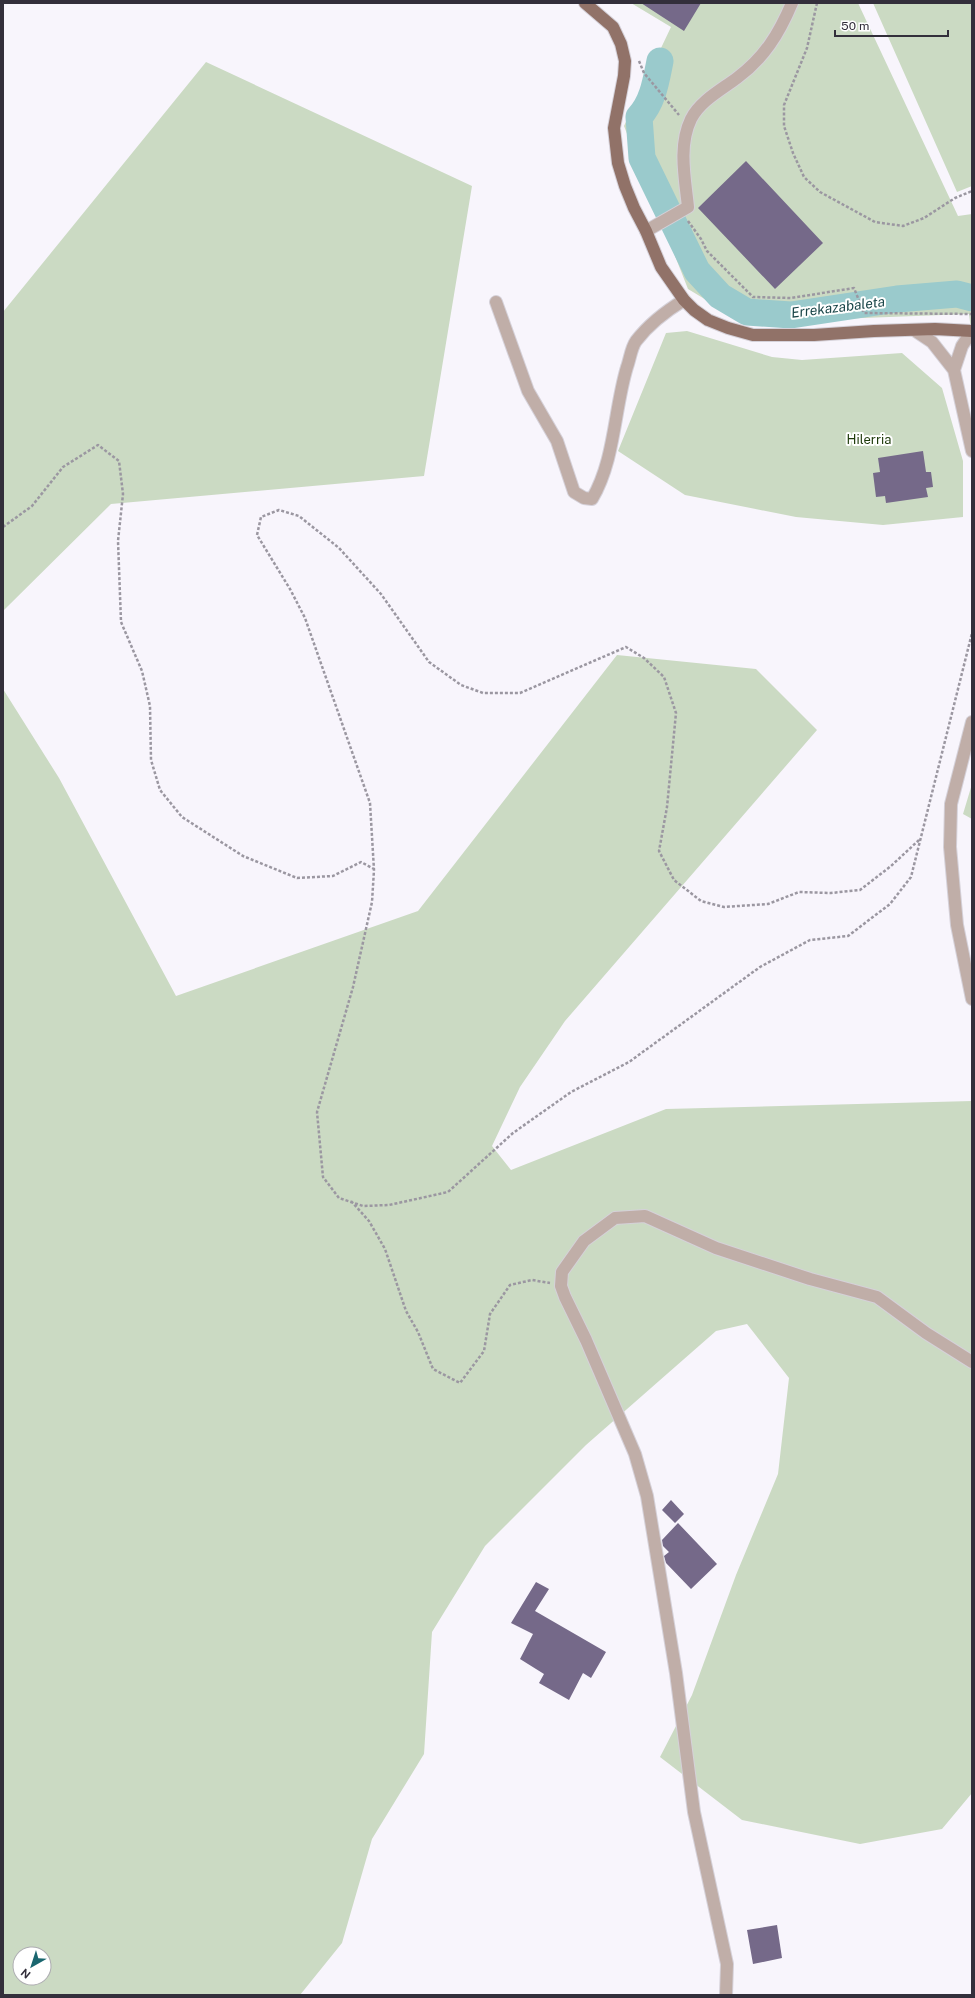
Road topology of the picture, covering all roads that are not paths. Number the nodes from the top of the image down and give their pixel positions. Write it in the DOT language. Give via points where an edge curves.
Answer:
graph roads {
  1 [pos="585,3"];
  2 [pos="792,3"];
  3 [pos="646,231"];
  4 [pos="684,300"];
  5 [pos="496,302"];
  6 [pos="914,330"];
  7 [pos="972,331"];
  8 [pos="954,370"];
  9 [pos="972,451"];
  10 [pos="972,722"];
  11 [pos="972,999"];
  12 [pos="972,1362"];
  13 [pos="726,1995"];
  1 -- 3 [label="main road" via="613,27 621,44 625,61 624,76 614,128 618,163 634,208"];
  2 -- 3 [label="street" via="774,41 763,54 697,109 684,142 688,206"];
  3 -- 4 [label="main road" via="661,267"];
  4 -- 5 [label="street" via="663,313 635,342 622,385 610,447 599,487 592,499 574,492 557,441 528,391"];
  4 -- 6 [label="main road" via="708,320 753,335"];
  6 -- 7 [label="main road"];
  6 -- 8 [label="street" via="932,342"];
  7 -- 8 [label="street" via="962,346"];
  8 -- 9 [label="street"];
  10 -- 11 [label="street" via="952,804 950,847 957,926"];
  12 -- 13 [label="street" via="926,1333 877,1297 810,1279 716,1248 645,1216 615,1218 584,1241 562,1272 561,1286 635,1454 647,1496 676,1673 694,1812 726,1964"];
}
